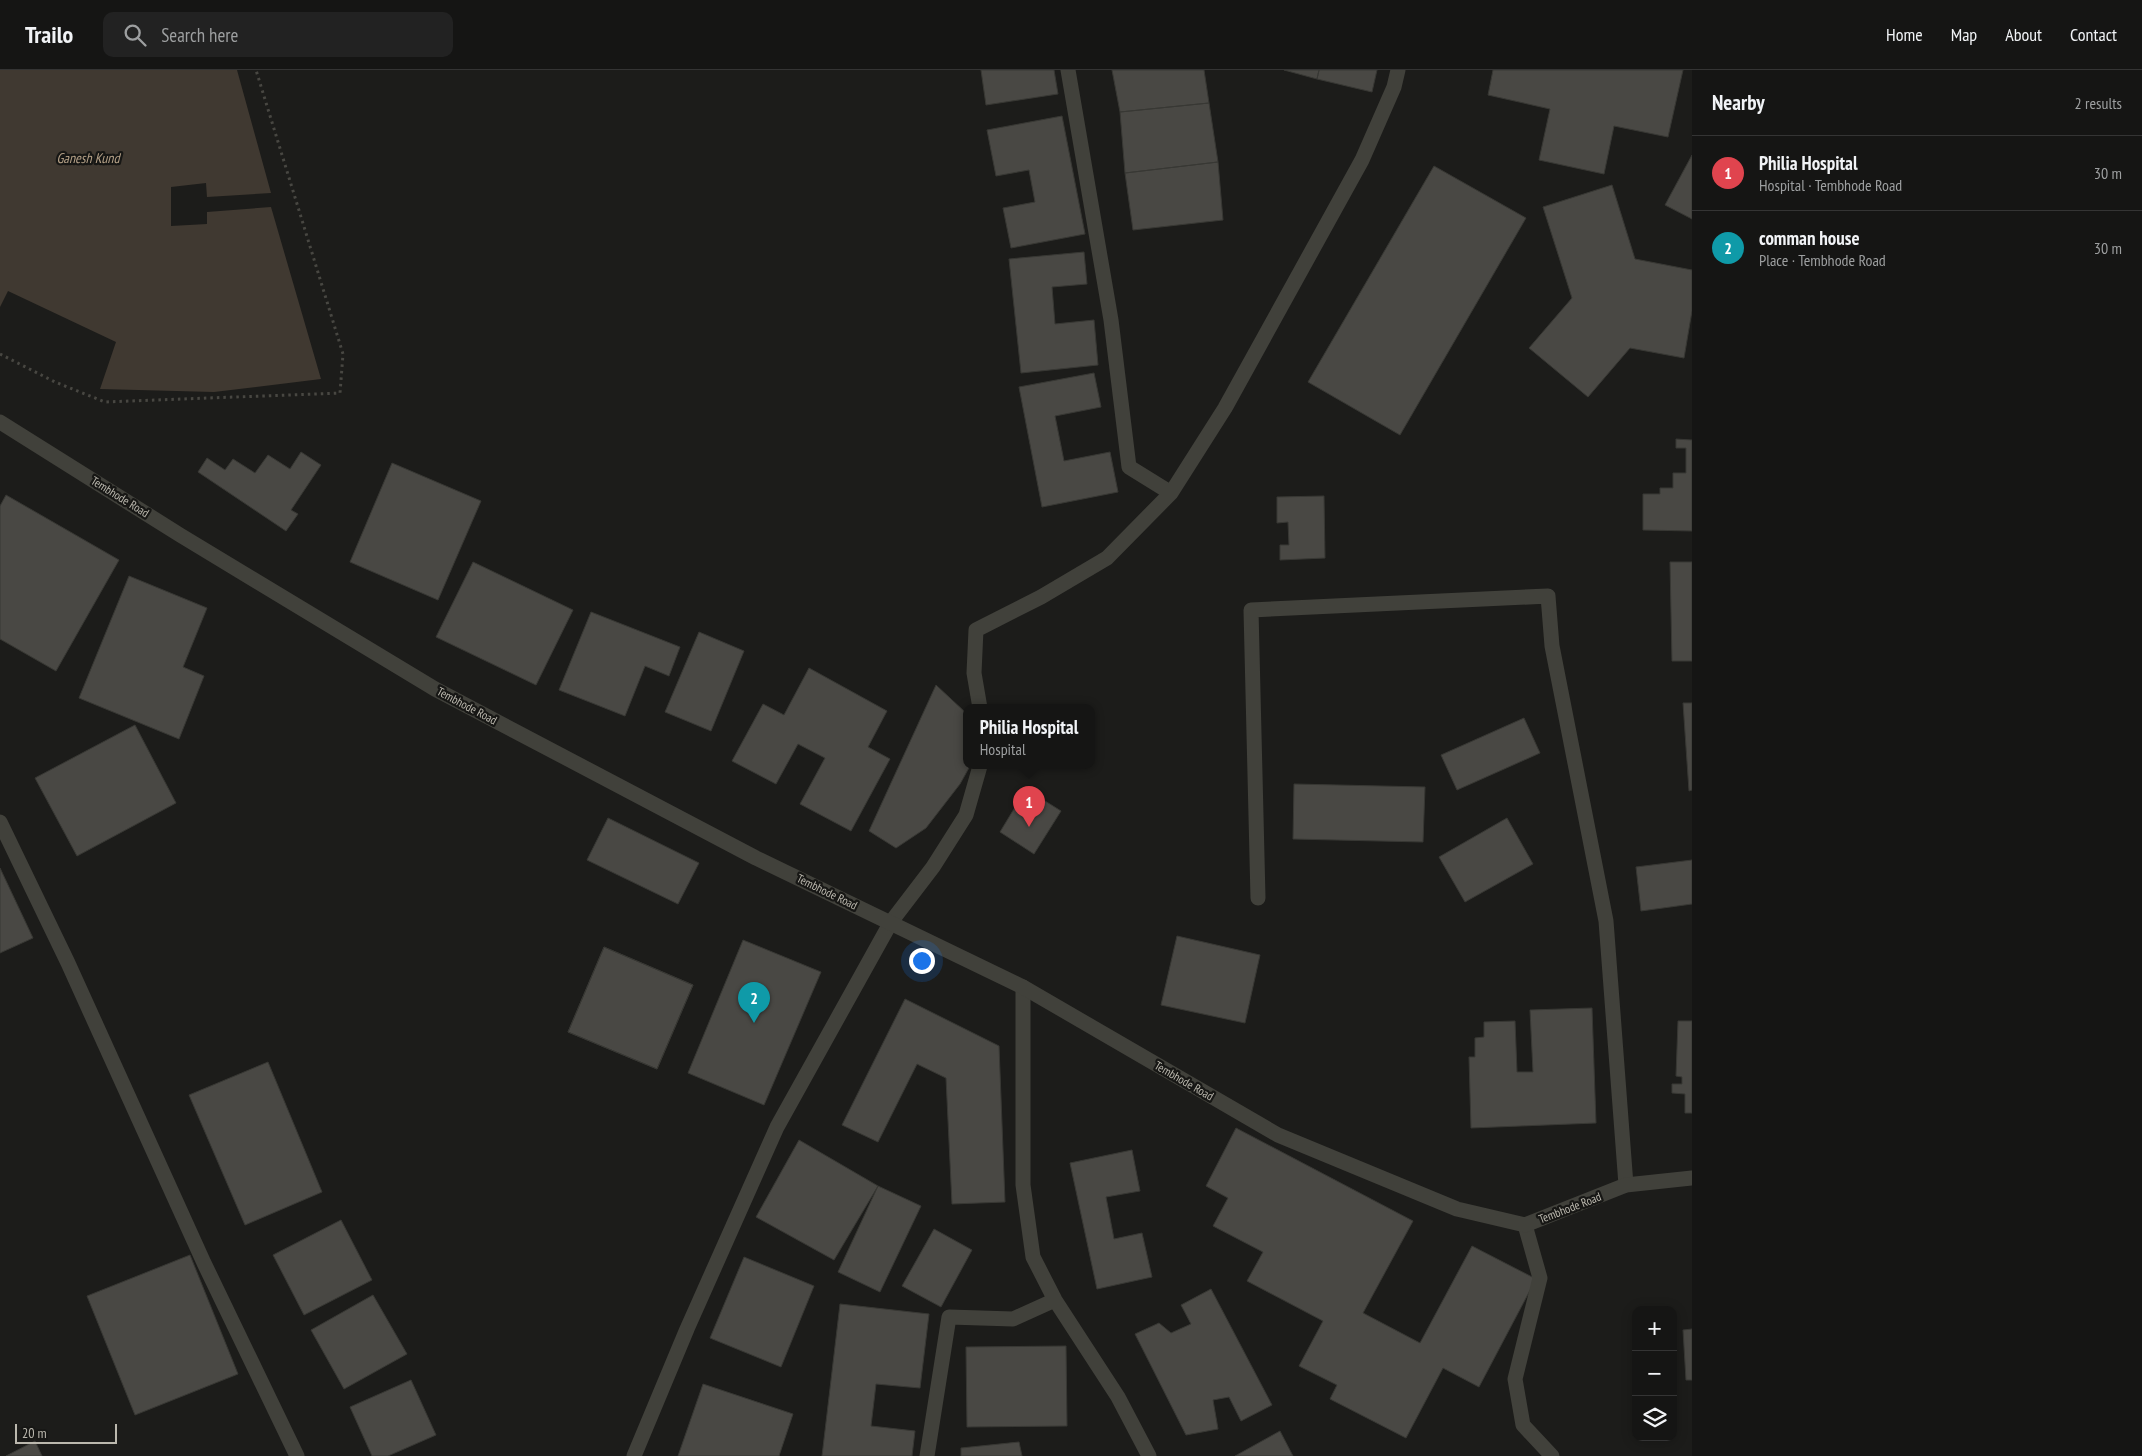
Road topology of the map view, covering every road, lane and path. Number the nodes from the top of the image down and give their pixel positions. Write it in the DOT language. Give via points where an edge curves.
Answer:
graph roads {
  1 [pos="256,70"];
  2 [pos="1068,70"];
  3 [pos="1398,70"];
  4 [pos="0,354"];
  5 [pos="0,422"];
  6 [pos="1171,493"];
  7 [pos="979,704"];
  8 [pos="979,769"];
  9 [pos="0,822"];
  10 [pos="1258,898"];
  11 [pos="891,922"];
  12 [pos="1023,987"];
  13 [pos="1692,1178"];
  14 [pos="1626,1186"];
  15 [pos="1525,1225"];
  16 [pos="1055,1300"];
  17 [pos="297,1456"];
  18 [pos="634,1456"];
  19 [pos="927,1456"];
  20 [pos="1149,1456"];
  21 [pos="1552,1456"];
  1 -- 4 [label="path" via="343,354 340,393 105,402 55,382"];
  2 -- 6 [label="street" via="1111,320 1129,467"];
  3 -- 6 [label="street" via="1394,87 1362,160 1225,408"];
  5 -- 11 [label="street, Tembhode Road" via="434,689 756,858"];
  6 -- 7 [label="street" via="1107,558 976,630 974,673"];
  8 -- 11 [label="street" via="966,815"];
  9 -- 17 [label="street"];
  10 -- 14 [label="street" via="1251,610 1548,596 1552,646 1606,921"];
  11 -- 12 [label="street, Tembhode Road"];
  11 -- 18 [label="street" via="777,1127"];
  12 -- 15 [label="street, Tembhode Road" via="1278,1135 1457,1209"];
  12 -- 16 [label="street" via="1023,1185 1033,1257"];
  13 -- 14 [label="street, Tembhode Road"];
  14 -- 15 [label="street, Tembhode Road"];
  15 -- 21 [label="street" via="1540,1278 1515,1379 1523,1425"];
  16 -- 19 [label="street" via="1013,1319 949,1318"];
  16 -- 20 [label="street" via="1118,1397"];
}
